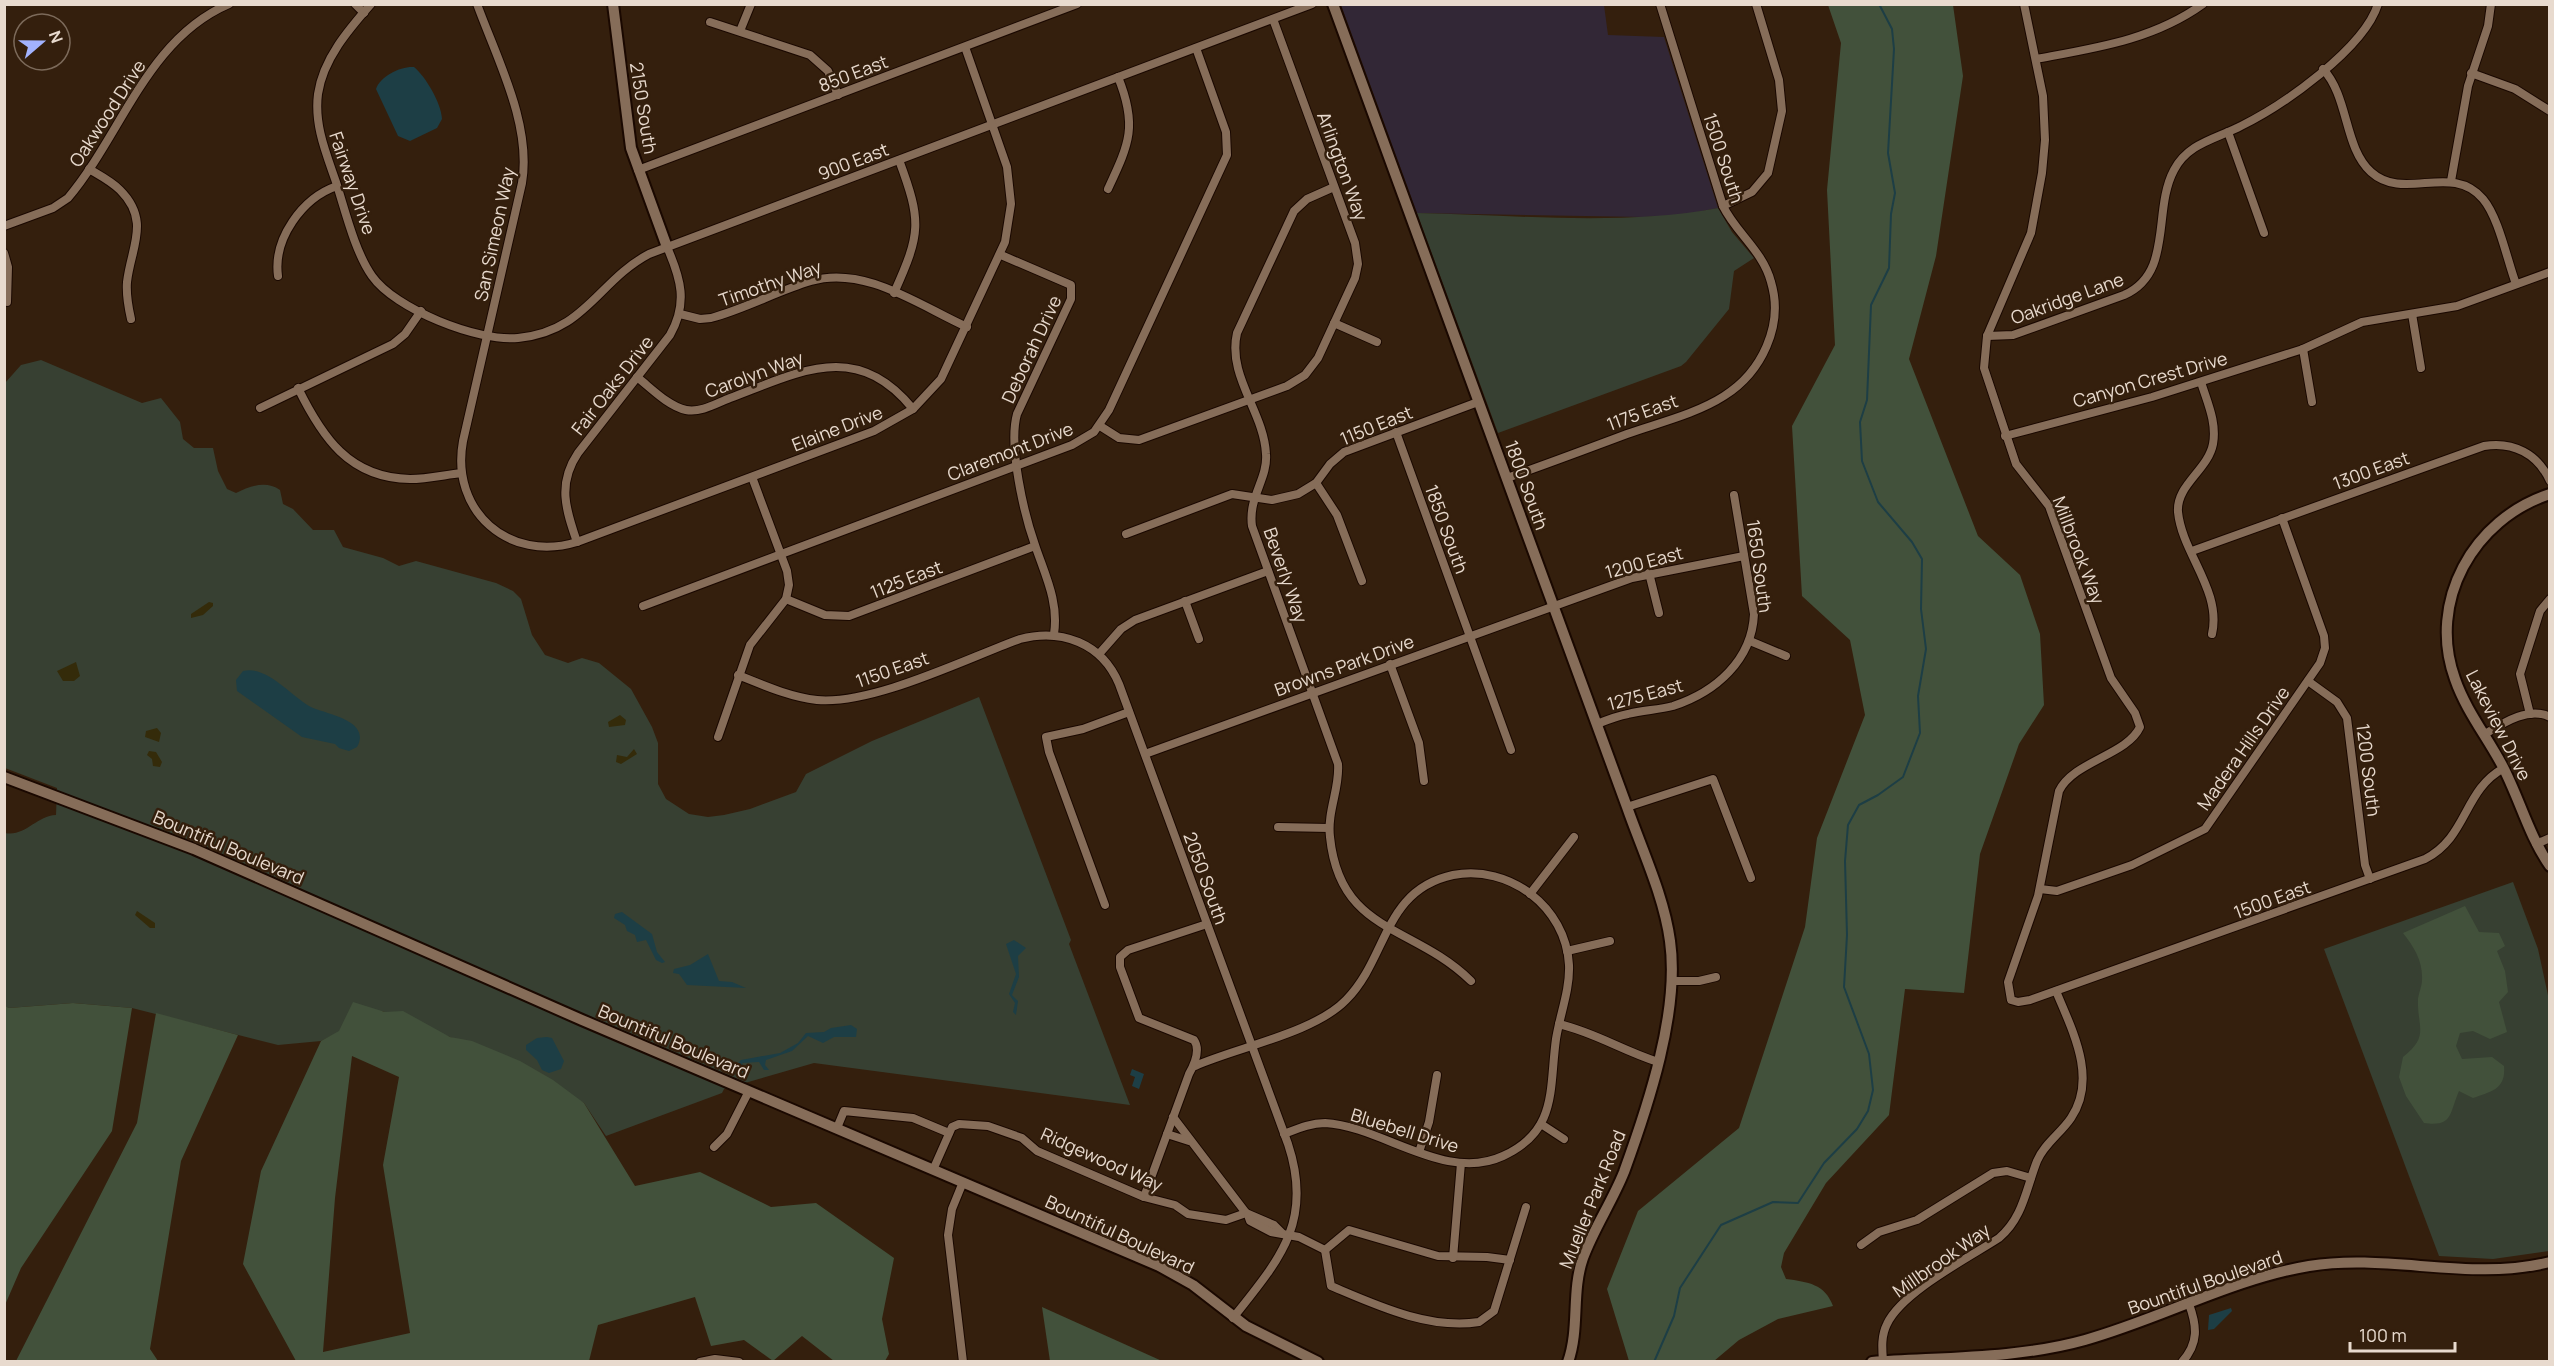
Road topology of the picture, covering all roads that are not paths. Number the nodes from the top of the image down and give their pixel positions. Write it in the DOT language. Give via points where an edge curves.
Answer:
graph roads {
  1 [pos="229,4"];
  2 [pos="355,4"];
  3 [pos="371,4"];
  4 [pos="477,4"];
  5 [pos="613,4"];
  6 [pos="751,4"];
  7 [pos="1077,4"];
  8 [pos="1312,4"];
  9 [pos="1333,4"];
  10 [pos="1660,4"];
  11 [pos="1756,4"];
  12 [pos="2024,4"];
  13 [pos="2203,4"];
  14 [pos="2378,4"];
  15 [pos="2492,4"];
  16 [pos="364,13"];
  17 [pos="1273,19"];
  18 [pos="710,22"];
  19 [pos="740,31"];
  20 [pos="965,47"];
  21 [pos="1196,48"];
  22 [pos="2036,58"];
  23 [pos="2323,69"];
  24 [pos="2471,73"];
  25 [pos="1118,77"];
  26 [pos="838,95"];
  27 [pos="2550,111"];
  28 [pos="993,124"];
  29 [pos="2228,132"];
  30 [pos="899,160"];
  31 [pos="89,169"];
  32 [pos="638,170"];
  33 [pos="2451,181"];
  34 [pos="337,186"];
  35 [pos="1334,187"];
  36 [pos="1108,189"];
  37 [pos="1723,206"];
  38 [pos="4,226"];
  39 [pos="2264,233"];
  40 [pos="667,247"];
  41 [pos="4,253"];
  42 [pos="1001,255"];
  43 [pos="2550,272"];
  44 [pos="278,276"];
  45 [pos="2516,284"];
  46 [pos="894,293"];
  47 [pos="7,302"];
  48 [pos="421,311"];
  49 [pos="680,314"];
  50 [pos="2412,314"];
  51 [pos="131,319"];
  52 [pos="1334,323"];
  53 [pos="968,327"];
  54 [pos="1987,336"];
  55 [pos="486,337"];
  56 [pos="1377,342"];
  57 [pos="1767,346"];
  58 [pos="2303,350"];
  59 [pos="2421,368"];
  60 [pos="637,377"];
  61 [pos="2200,382"];
  62 [pos="298,388"];
  63 [pos="1249,400"];
  64 [pos="1478,402"];
  65 [pos="2312,402"];
  66 [pos="260,408"];
  67 [pos="913,409"];
  68 [pos="1100,426"];
  69 [pos="1396,432"];
  70 [pos="2006,436"];
  71 [pos="1017,465"];
  72 [pos="461,473"];
  73 [pos="752,477"];
  74 [pos="1507,478"];
  75 [pos="2550,481"];
  76 [pos="1316,483"];
  77 [pos="2550,494"];
  78 [pos="1734,495"];
  79 [pos="1254,496"];
  80 [pos="2282,518"];
  81 [pos="1126,534"];
  82 [pos="577,542"];
  83 [pos="1035,546"];
  84 [pos="2192,551"];
  85 [pos="781,554"];
  86 [pos="1744,556"];
  87 [pos="1268,571"];
  88 [pos="1649,573"];
  89 [pos="1362,581"];
  90 [pos="786,599"];
  91 [pos="2550,599"];
  92 [pos="1185,601"];
  93 [pos="1553,605"];
  94 [pos="643,606"];
  95 [pos="1659,613"];
  96 [pos="1054,634"];
  97 [pos="2212,634"];
  98 [pos="1470,635"];
  99 [pos="1199,639"];
  100 [pos="1750,641"];
  101 [pos="1098,654"];
  102 [pos="1786,656"];
  103 [pos="1390,664"];
  104 [pos="738,675"];
  105 [pos="2308,681"];
  106 [pos="1312,693"];
  107 [pos="2549,706"];
  108 [pos="1129,712"];
  109 [pos="2540,712"];
  110 [pos="2530,714"];
  111 [pos="2550,717"];
  112 [pos="1597,724"];
  113 [pos="2485,734"];
  114 [pos="718,737"];
  115 [pos="1511,750"];
  116 [pos="1145,754"];
  117 [pos="2504,768"];
  118 [pos="4,777"];
  119 [pos="1424,781"];
  120 [pos="1627,807"];
  121 [pos="1278,827"];
  122 [pos="1329,828"];
  123 [pos="1574,837"];
  124 [pos="2550,838"];
  125 [pos="2536,844"];
  126 [pos="2550,866"];
  127 [pos="1751,878"];
  128 [pos="2370,879"];
  129 [pos="2040,889"];
  130 [pos="1530,894"];
  131 [pos="1105,905"];
  132 [pos="1207,924"];
  133 [pos="1389,927"];
  134 [pos="1610,941"];
  135 [pos="1567,951"];
  136 [pos="1716,977"];
  137 [pos="1471,981"];
  138 [pos="1672,981"];
  139 [pos="2056,991"];
  140 [pos="2011,1000"];
  141 [pos="1559,1024"];
  142 [pos="1251,1045"];
  143 [pos="1658,1062"];
  144 [pos="1195,1066"];
  145 [pos="1437,1075"];
  146 [pos="749,1091"];
  147 [pos="1173,1117"];
  148 [pos="1541,1124"];
  149 [pos="837,1128"];
  150 [pos="949,1133"];
  151 [pos="1167,1134"];
  152 [pos="1284,1134"];
  153 [pos="1564,1139"];
  154 [pos="1189,1141"];
  155 [pos="714,1147"];
  156 [pos="1419,1152"];
  157 [pos="1461,1163"];
  158 [pos="933,1170"];
  159 [pos="2031,1178"];
  160 [pos="963,1182"];
  161 [pos="1144,1197"];
  162 [pos="1526,1207"];
  163 [pos="1247,1214"];
  164 [pos="1291,1235"];
  165 [pos="1861,1245"];
  166 [pos="1324,1250"];
  167 [pos="1453,1258"];
  168 [pos="1510,1260"];
  169 [pos="2550,1262"];
  170 [pos="2189,1304"];
  171 [pos="1233,1318"];
  172 [pos="1315,1361"];
  173 [pos="1882,1361"];
  174 [pos="700,1362"];
  175 [pos="739,1362"];
  176 [pos="963,1362"];
  177 [pos="1568,1362"];
  178 [pos="1872,1362"];
  179 [pos="2182,1362"];
  1 -- 31 [label="street, Oakwood Drive" via="189,28 167,50"];
  2 -- 16 [label="street"];
  3 -- 16 [label="street, Fairway Drive"];
  4 -- 55 [label="street, San Simeon Way" via="519,123 524,149 522,183"];
  5 -- 32 [label="main road, 2150 South" via="629,138"];
  6 -- 19 [label="street"];
  7 -- 20 [label="street, 850 East"];
  8 -- 17 [label="street, 900 East"];
  9 -- 64 [label="main road, 1800 South"];
  10 -- 37 [label="street, 1500 South"];
  11 -- 37 [label="street" via="1779,80 1782,111 1768,173 1752,192"];
  12 -- 22 [label="street, Millbrook Way"];
  13 -- 22 [label="street" via="2146,35"];
  14 -- 23 [label="street, Oakridge Lane" via="2362,35"];
  15 -- 24 [label="street"];
  16 -- 34 [label="street, Fairway Drive" via="332,55 319,92 319,131"];
  17 -- 21 [label="street, 900 East"];
  17 -- 35 [label="street, Arlington Way"];
  18 -- 19 [label="street"];
  19 -- 26 [label="street" via="810,55 828,71"];
  20 -- 26 [label="street, 850 East"];
  20 -- 28 [label="street, Elaine Drive"];
  21 -- 25 [label="street, 900 East"];
  21 -- 68 [label="street, Claremont Drive" via="1226,132 1227,155"];
  22 -- 54 [label="street, Millbrook Way" via="2045,125 2036,211 2031,233"];
  23 -- 29 [label="street, Oakridge Lane" via="2273,108"];
  23 -- 33 [label="street" via="2334,83 2359,153 2370,172 2396,184"];
  24 -- 27 [label="street" via="2515,88"];
  24 -- 33 [label="street"];
  25 -- 28 [label="street, 900 East"];
  25 -- 36 [label="street" via="1128,105 1131,130"];
  26 -- 32 [label="street, 850 East"];
  28 -- 30 [label="street, 900 East"];
  28 -- 42 [label="street, Elaine Drive" via="1005,156 1011,191"];
  29 -- 39 [label="street"];
  29 -- 54 [label="street, Oakridge Lane" via="2195,147 2176,166 2165,194 2154,266 2139,287 2013,335"];
  30 -- 40 [label="street, 900 East"];
  30 -- 46 [label="street" via="915,206 917,229 912,252"];
  31 -- 38 [label="street, Oakwood Drive" via="60,204"];
  31 -- 51 [label="street" via="120,190 136,218 137,243 126,290"];
  32 -- 40 [label="main road, 2150 South"];
  33 -- 45 [label="street" via="2472,189 2488,207"];
  34 -- 44 [label="street" via="317,194 300,211 278,250"];
  34 -- 48 [label="street, Fairway Drive" via="371,275 386,291"];
  35 -- 52 [label="street, Arlington Way" via="1358,264"];
  35 -- 63 [label="street, Beverly Way" via="1307,199 1294,211 1239,327 1235,359"];
  37 -- 57 [label="street, 1500 South" via="1734,226 1761,257 1772,283 1775,315"];
  40 -- 49 [label="street, Fair Oaks Drive" via="681,283"];
  40 -- 55 [label="street, 900 East" via="624,269 593,303 564,324 528,337"];
  41 -- 47 [label="street" via="8,267"];
  42 -- 53 [label="street, Elaine Drive"];
  42 -- 71 [label="street, Deborah Drive" via="1071,285 1072,289 1071,299 1017,414 1013,440"];
  43 -- 45 [label="street, Canyon Crest Drive"];
  45 -- 50 [label="street, Canyon Crest Drive" via="2457,306"];
  46 -- 49 [label="street, Timothy Way" via="855,278 828,277 711,318"];
  46 -- 53 [label="street, Timothy Way"];
  48 -- 55 [label="street, 900 East" via="459,331"];
  48 -- 62 [label="street" via="393,345"];
  49 -- 60 [label="street, Fair Oaks Drive" via="670,335"];
  50 -- 58 [label="street, Canyon Crest Drive" via="2362,322"];
  50 -- 59 [label="street"];
  52 -- 56 [label="street"];
  52 -- 63 [label="street, Arlington Way" via="1318,358 1305,375"];
  53 -- 67 [label="street, Elaine Drive" via="941,379"];
  54 -- 70 [label="street, Millbrook Way" via="1985,375"];
  55 -- 72 [label="street, San Simeon Way" via="461,449"];
  57 -- 74 [label="street, 1175 East" via="1741,382 1712,402"];
  58 -- 61 [label="street, Canyon Crest Drive"];
  58 -- 65 [label="street"];
  60 -- 67 [label="street, Carolyn Way" via="678,407 694,410 811,368 842,365 875,375"];
  60 -- 82 [label="street, Fair Oaks Drive" via="567,471 564,502"];
  61 -- 70 [label="street, Canyon Crest Drive"];
  61 -- 84 [label="street" via="2213,420 2213,442 2179,505"];
  62 -- 66 [label="street"];
  62 -- 72 [label="street" via="327,439 361,467 408,479"];
  63 -- 68 [label="street, Arlington Way" via="1139,440 1119,438"];
  63 -- 79 [label="street, Beverly Way" via="1266,452"];
  64 -- 69 [label="street, 1150 East"];
  64 -- 74 [label="main road, 1800 South"];
  67 -- 73 [label="street, Elaine Drive" via="885,427"];
  68 -- 71 [label="street, Claremont Drive" via="1079,441"];
  69 -- 76 [label="street, 1150 East" via="1344,452"];
  69 -- 98 [label="street, 1850 South"];
  70 -- 129 [label="street, Millbrook Way" via="2019,470 2049,506 2109,675 2140,727 2130,739 2061,787"];
  71 -- 83 [label="street"];
  71 -- 85 [label="street, Claremont Drive"];
  72 -- 82 [label="street, Elaine Drive" via="473,506 503,536 541,547"];
  73 -- 82 [label="street, Elaine Drive"];
  73 -- 85 [label="street"];
  74 -- 93 [label="main road, 1800 South"];
  75 -- 80 [label="street, 1300 East" via="2538,462 2525,452 2491,444"];
  76 -- 79 [label="street, 1150 East" via="1281,500"];
  76 -- 89 [label="street" via="1337,515"];
  77 -- 113 [label="main road, Lakeview Drive" via="2519,507 2489,530 2466,561 2453,592 2447,626 2450,661 2461,695"];
  78 -- 86 [label="street, 1650 South"];
  79 -- 81 [label="street, 1150 East" via="1225,495"];
  79 -- 87 [label="street, Beverly Way" via="1252,526"];
  80 -- 84 [label="street, 1300 East"];
  80 -- 105 [label="street, Madera Hills Drive" via="2324,636 2322,658"];
  83 -- 90 [label="street, 1125 East" via="849,616 825,615"];
  83 -- 96 [label="street" via="1055,604"];
  84 -- 97 [label="street" via="2212,604"];
  85 -- 90 [label="street" via="789,578"];
  85 -- 94 [label="street, Claremont Drive"];
  86 -- 88 [label="street, 1200 East"];
  86 -- 100 [label="street, 1650 South" via="1754,614"];
  87 -- 92 [label="street"];
  87 -- 106 [label="street, Beverly Way"];
  88 -- 93 [label="street, 1200 East"];
  88 -- 95 [label="street"];
  90 -- 104 [label="street" via="754,638"];
  91 -- 110 [label="street" via="2540,611 2520,674"];
  92 -- 99 [label="street"];
  92 -- 101 [label="street" via="1128,624"];
  93 -- 98 [label="street, Browns Park Drive"];
  93 -- 112 [label="main road, 1800 South"];
  96 -- 101 [label="street, 2050 South" via="1078,641"];
  96 -- 104 [label="street, 1150 East" via="1020,639 879,692 849,699 797,696"];
  98 -- 103 [label="street, Browns Park Drive"];
  98 -- 115 [label="street, 1850 South"];
  100 -- 102 [label="street"];
  100 -- 112 [label="street, 1275 East" via="1730,671 1698,695 1668,707 1624,714"];
  101 -- 108 [label="street, 2050 South" via="1117,678"];
  103 -- 106 [label="street, Browns Park Drive"];
  103 -- 119 [label="street" via="1419,743"];
  104 -- 114 [label="street"];
  105 -- 128 [label="street, 1200 South" via="2337,702 2347,718 2365,866"];
  105 -- 129 [label="street, Madera Hills Drive" via="2201,831 2132,865 2057,891"];
  106 -- 116 [label="street, Browns Park Drive"];
  106 -- 122 [label="street, Beverly Way" via="1338,764"];
  107 -- 109 [label="street"];
  108 -- 116 [label="street, 2050 South"];
  108 -- 131 [label="street" via="1083,729 1046,737"];
  109 -- 110 [label="street"];
  109 -- 111 [label="street"];
  110 -- 113 [label="street"];
  112 -- 120 [label="main road, 1800 South"];
  113 -- 117 [label="main road, Lakeview Drive"];
  116 -- 132 [label="street, 2050 South"];
  117 -- 125 [label="main road, Lakeview Drive"];
  117 -- 128 [label="street, 1500 East" via="2478,789 2459,829 2441,849 2417,863"];
  118 -- 146 [label="main road, Bountiful Boulevard" via="195,849"];
  120 -- 127 [label="street" via="1713,779"];
  120 -- 138 [label="main road, 1800 South" via="1668,927"];
  121 -- 122 [label="street"];
  122 -- 133 [label="street, Beverly Way" via="1335,863 1349,896 1365,913"];
  123 -- 130 [label="street"];
  124 -- 125 [label="street"];
  125 -- 126 [label="main road, Lakeview Drive"];
  128 -- 139 [label="street, 1500 East"];
  129 -- 140 [label="street, Millbrook Way" via="2008,982"];
  130 -- 133 [label="street, Bluebell Drive" via="1496,876 1452,875 1411,895"];
  130 -- 135 [label="street, Bluebell Drive" via="1554,918"];
  132 -- 142 [label="street, 2050 South"];
  132 -- 144 [label="street" via="1128,950 1119,957 1139,1018 1194,1040"];
  133 -- 137 [label="street, Beverly Way" via="1442,955"];
  133 -- 142 [label="street, Bluebell Drive" via="1357,988 1339,1008 1314,1022"];
  134 -- 135 [label="street"];
  135 -- 141 [label="street, Bluebell Drive" via="1568,987"];
  136 -- 138 [label="street"];
  138 -- 143 [label="main road, Mueller Park Road" via="1668,1023"];
  139 -- 140 [label="street, 1500 East" via="2022,1002"];
  139 -- 159 [label="street, Millbrook Way" via="2080,1057 2083,1082 2076,1109 2039,1156"];
  141 -- 143 [label="street" via="1594,1033 1627,1052"];
  141 -- 148 [label="street, Bluebell Drive" via="1551,1098"];
  142 -- 144 [label="street, Bluebell Drive"];
  142 -- 152 [label="street, 2050 South"];
  143 -- 177 [label="main road, Mueller Park Road" via="1624,1171 1579,1270"];
  144 -- 147 [label="street"];
  145 -- 156 [label="street"];
  146 -- 149 [label="main road, Bountiful Boulevard"];
  146 -- 155 [label="street" via="727,1134"];
  147 -- 151 [label="street"];
  147 -- 154 [label="street"];
  148 -- 153 [label="street"];
  148 -- 157 [label="street, Bluebell Drive" via="1523,1145 1505,1156 1484,1163"];
  149 -- 150 [label="street" via="844,1111 913,1118"];
  149 -- 158 [label="main road, Bountiful Boulevard"];
  150 -- 158 [label="street"];
  150 -- 161 [label="street, Ridgewood Way" via="959,1124 996,1128 1022,1138 1037,1151"];
  151 -- 154 [label="street"];
  151 -- 161 [label="street"];
  152 -- 156 [label="street, Bluebell Drive" via="1308,1125 1334,1125"];
  152 -- 164 [label="street, 2050 South" via="1298,1186"];
  154 -- 163 [label="street"];
  156 -- 157 [label="street, Bluebell Drive"];
  157 -- 167 [label="street"];
  158 -- 160 [label="main road, Bountiful Boulevard"];
  159 -- 165 [label="street" via="2003,1171 1993,1173 1917,1220 1872,1235"];
  159 -- 173 [label="street, Millbrook Way" via="2022,1209 2005,1233 1895,1310 1883,1333"];
  160 -- 171 [label="main road, Bountiful Boulevard" via="1168,1271 1193,1285"];
  160 -- 176 [label="street" via="952,1209 948,1235"];
  161 -- 163 [label="street, Ridgewood Way" via="1175,1205 1188,1214 1226,1220"];
  162 -- 168 [label="street"];
  163 -- 164 [label="street" via="1255,1224 1271,1232"];
  164 -- 166 [label="street"];
  164 -- 171 [label="street, 2050 South" via="1272,1269"];
  166 -- 167 [label="street" via="1349,1230"];
  166 -- 168 [label="street" via="1331,1286 1379,1306 1427,1319 1474,1323 1484,1321 1494,1311"];
  167 -- 168 [label="street"];
  169 -- 170 [label="main road, Bountiful Boulevard" via="2484,1270 2380,1263 2325,1264 2271,1275"];
  170 -- 173 [label="main road, Bountiful Boulevard" via="2097,1336 2048,1348"];
  170 -- 179 [label="street" via="2196,1332 2192,1349"];
  171 -- 172 [label="main road, Bountiful Boulevard"];
  173 -- 178 [label="main road, Bountiful Boulevard"];
  174 -- 175 [label="street"];
}
